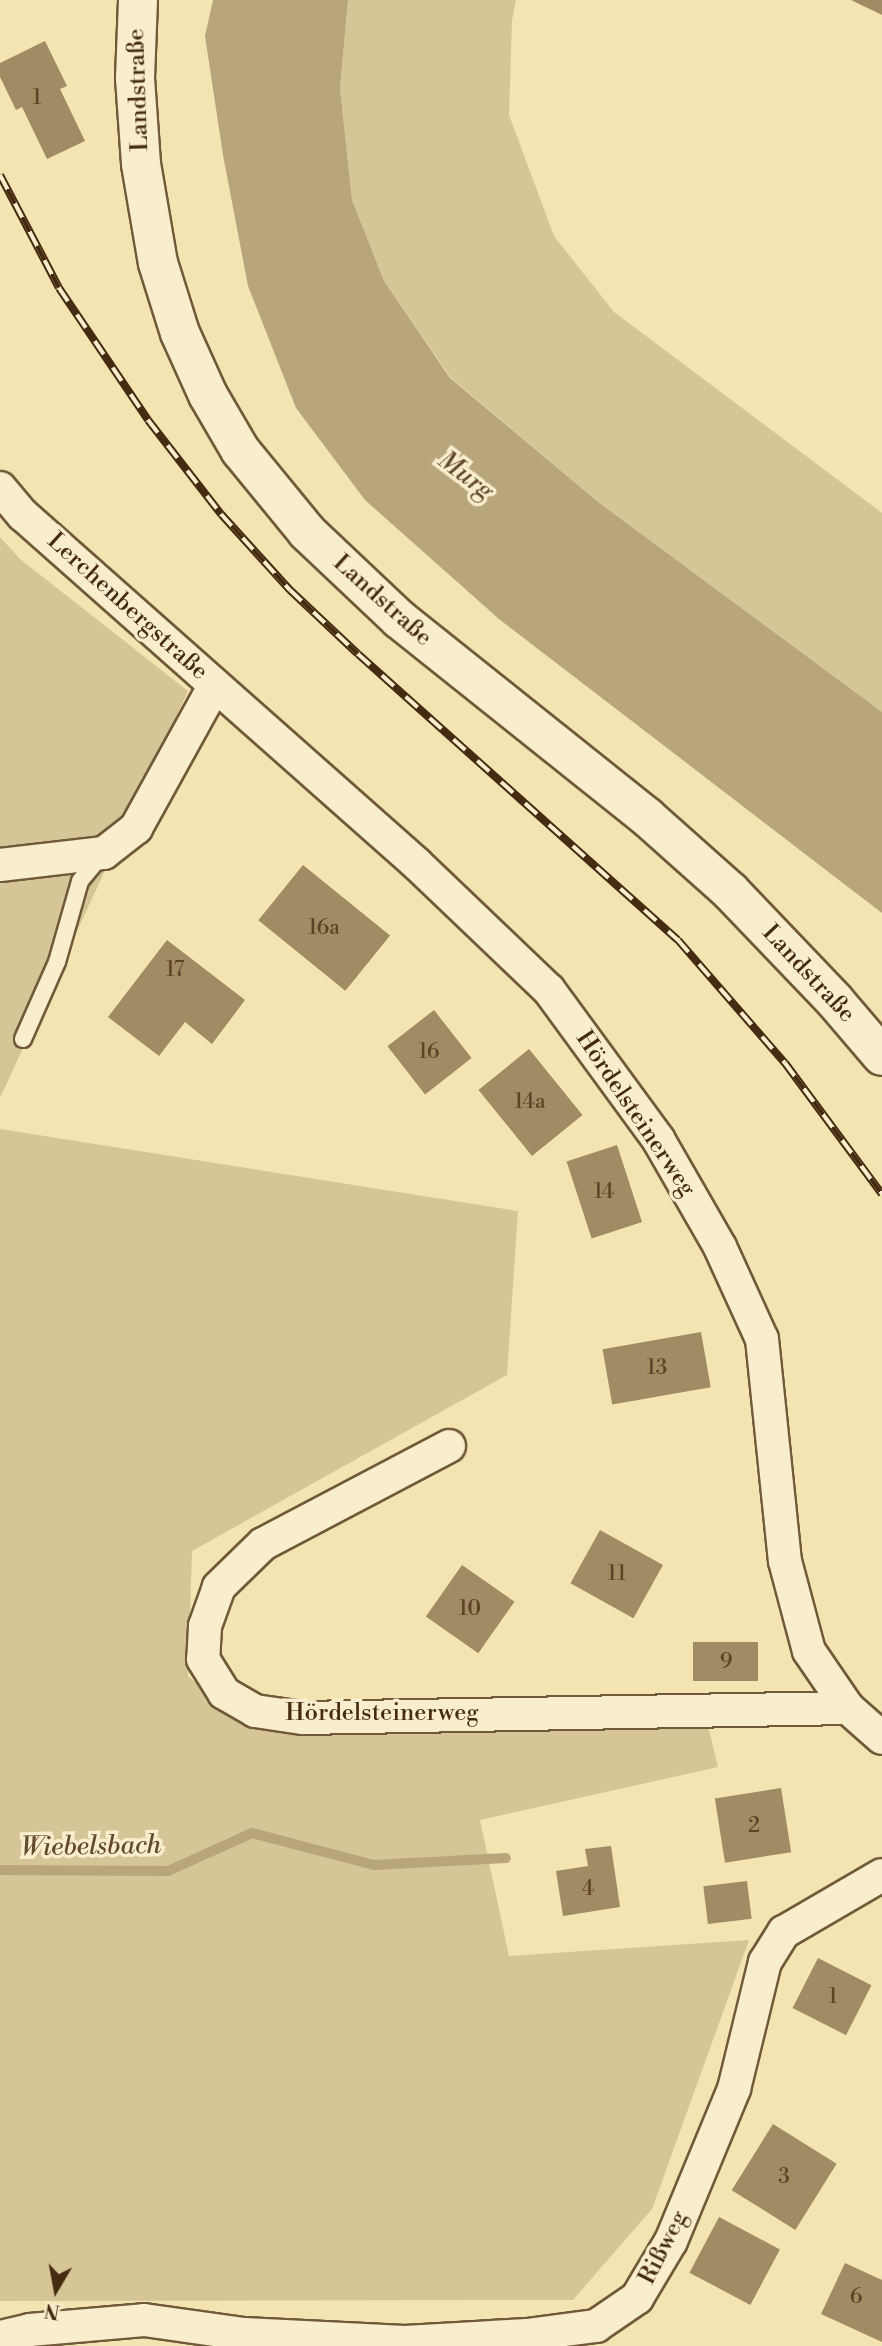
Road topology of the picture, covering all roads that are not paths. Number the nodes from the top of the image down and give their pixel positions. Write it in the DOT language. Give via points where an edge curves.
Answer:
graph roads {
  1 [pos="138,0"];
  2 [pos="0,488"];
  3 [pos="215,685"];
  4 [pos="104,853"];
  5 [pos="0,865"];
  6 [pos="23,1039"];
  7 [pos="882,1056"];
  8 [pos="449,1446"];
  9 [pos="848,1708"];
  10 [pos="882,1738"];
  11 [pos="882,1875"];
  12 [pos="0,2337"];
  1 -- 7 [label="street, Landstraße" via="136,90 141,164 158,263 180,333 240,450 307,532 399,619 647,817 730,891"];
  2 -- 3 [label="street, Lerchenbergstraße" via="23,515"];
  3 -- 4 [label="street, Lerchenbergstraße" via="136,828"];
  3 -- 9 [label="street, Hördelsteinerweg" via="550,990 658,1139 720,1247 762,1339 785,1561 809,1651"];
  4 -- 5 [label="street"];
  4 -- 6 [label="lane" via="80,881 57,962"];
  8 -- 9 [label="street, Hördelsteinerweg" via="263,1544 219,1587 205,1626 203,1659 225,1693 255,1711 303,1717"];
  9 -- 10 [label="street, Hördelsteinerweg"];
  11 -- 12 [label="street, Rißweg" via="784,1932 765,1962 734,2089 671,2241 637,2298 596,2326 405,2342 244,2334 144,2320"];
}
